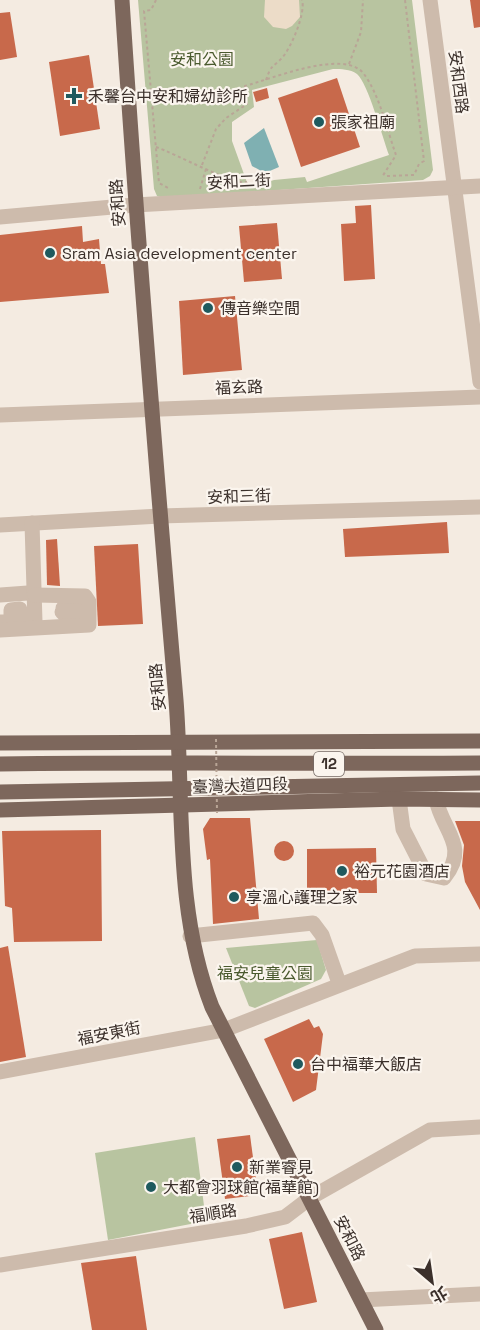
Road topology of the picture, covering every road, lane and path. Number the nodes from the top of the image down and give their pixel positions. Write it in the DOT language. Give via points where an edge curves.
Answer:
graph roads {
  1 [pos="123,0"];
  2 [pos="156,0"];
  3 [pos="302,0"];
  4 [pos="363,0"];
  5 [pos="405,0"];
  6 [pos="430,0"];
  7 [pos="349,64"];
  8 [pos="266,80"];
  9 [pos="156,147"];
  10 [pos="202,166"];
  11 [pos="207,168"];
  12 [pos="382,177"];
  13 [pos="371,178"];
  14 [pos="480,186"];
  15 [pos="454,187"];
  16 [pos="249,188"];
  17 [pos="200,190"];
  18 [pos="171,192"];
  19 [pos="135,205"];
  20 [pos="0,217"];
  21 [pos="480,382"];
  22 [pos="480,397"];
  23 [pos="152,408"];
  24 [pos="0,415"];
  25 [pos="480,507"];
  26 [pos="160,516"];
  27 [pos="32,523"];
  28 [pos="0,525"];
  29 [pos="0,595"];
  30 [pos="33,597"];
  31 [pos="0,604"];
  32 [pos="0,622"];
  33 [pos="0,630"];
  34 [pos="216,739"];
  35 [pos="480,741"];
  36 [pos="179,742"];
  37 [pos="0,743"];
  38 [pos="179,762"];
  39 [pos="480,763"];
  40 [pos="0,764"];
  41 [pos="480,783"];
  42 [pos="180,789"];
  43 [pos="0,792"];
  44 [pos="399,799"];
  45 [pos="436,799"];
  46 [pos="480,800"];
  47 [pos="181,805"];
  48 [pos="0,810"];
  49 [pos="218,813"];
  50 [pos="190,936"];
  51 [pos="480,954"];
  52 [pos="339,983"];
  53 [pos="224,1030"];
  54 [pos="0,1072"];
  55 [pos="480,1127"];
  56 [pos="310,1198"];
  57 [pos="0,1265"];
  58 [pos="480,1294"];
  59 [pos="361,1300"];
  60 [pos="376,1330"];
  1 -- 19 [label="main road, 安和路"];
  2 -- 9 [label="path" via="151,10 144,11"];
  3 -- 8 [label="path" via="302,17 282,57 270,65"];
  4 -- 7 [label="path" via="361,32"];
  5 -- 12 [label="path" via="424,161 414,175"];
  6 -- 15 [label="street, 安和西路"];
  7 -- 8 [label="path" via="333,62"];
  7 -- 12 [label="path" via="363,71 370,84 396,155"];
  8 -- 10 [label="path" via="245,86 247,104 216,129"];
  9 -- 10 [label="path"];
  9 -- 18 [label="path" via="159,183"];
  10 -- 11 [label="path"];
  11 -- 16 [label="path" via="232,182 246,182"];
  11 -- 17 [label="path"];
  12 -- 13 [label="path"];
  14 -- 15 [label="street, 安和二街"];
  15 -- 19 [label="street, 安和二街"];
  15 -- 21 [label="street, 安和西路"];
  19 -- 20 [label="street, 安和二街"];
  19 -- 23 [label="main road, 安和路"];
  22 -- 23 [label="street, 福玄路"];
  23 -- 24 [label="street, 福玄路"];
  23 -- 26 [label="main road, 安和路"];
  25 -- 26 [label="street, 安和三街"];
  26 -- 27 [label="street, 安和三街"];
  26 -- 36 [label="main road, 安和路"];
  27 -- 28 [label="street, 安和三街"];
  27 -- 30 [label="street"];
  29 -- 30 [label="street"];
  30 -- 31 [label="street"];
  30 -- 32 [label="street" via="35,622 20,622 20,609 11,610 11,622"];
  30 -- 33 [label="street" via="85,596 89,602 89,625"];
  34 -- 49 [label="path, bridge"];
  35 -- 36 [label="main road, 12"];
  36 -- 37 [label="main road"];
  36 -- 38 [label="main road, 安和路"];
  38 -- 39 [label="main road, 臺灣大道四段 / 12"];
  38 -- 40 [label="main road, 臺灣大道四段 / 12"];
  38 -- 42 [label="main road, 安和路"];
  41 -- 42 [label="main road, 臺灣大道四段 / 12"];
  42 -- 43 [label="main road, 臺灣大道四段 / 12"];
  42 -- 47 [label="main road, 安和路"];
  44 -- 45 [label="main road, 臺灣大道四段 / 12"];
  44 -- 45 [label="street" via="403,829 426,874 444,878 454,863 454,844"];
  44 -- 47 [label="main road, 臺灣大道四段 / 12"];
  45 -- 46 [label="main road, 臺灣大道四段 / 12"];
  47 -- 48 [label="main road, 臺灣大道四段"];
  47 -- 50 [label="main road, 安和路"];
  50 -- 52 [label="street" via="313,922 322,935"];
  50 -- 53 [label="main road, 安和路" via="201,979"];
  51 -- 52 [label="street, 福安東街" via="415,956"];
  52 -- 53 [label="street, 福安東街"];
  53 -- 54 [label="street, 福安東街"];
  53 -- 56 [label="main road, 安和路"];
  55 -- 56 [label="street, 福順路" via="430,1130"];
  56 -- 57 [label="street, 福順路" via="285,1217 246,1226"];
  56 -- 59 [label="main road, 安和路"];
  58 -- 59 [label="street"];
  59 -- 60 [label="main road, 安和路"];
}
